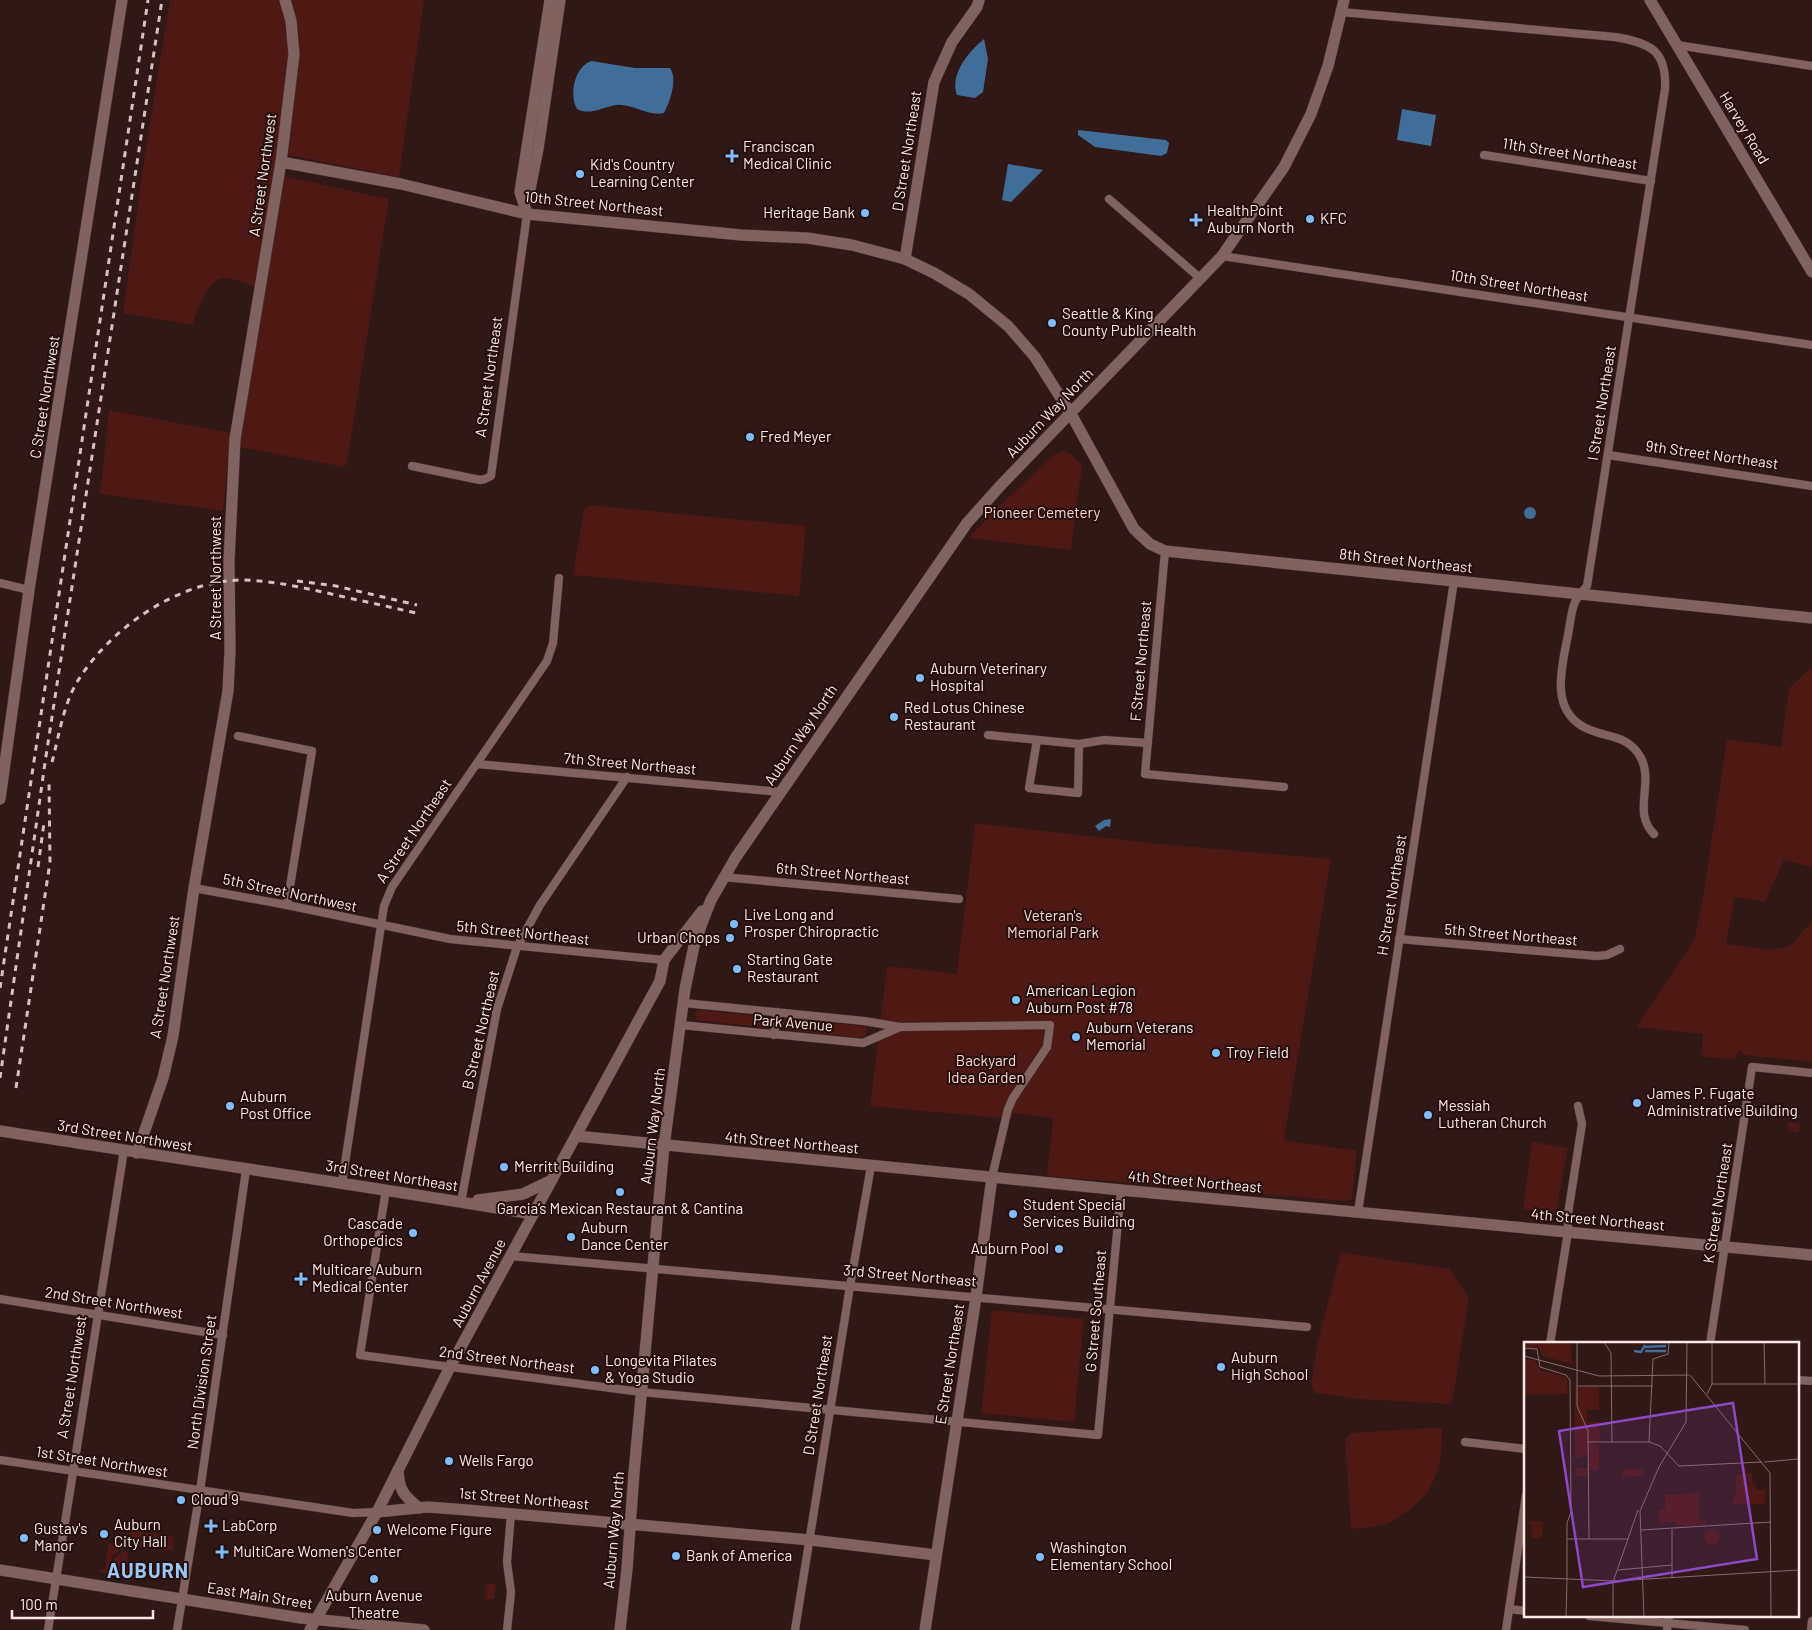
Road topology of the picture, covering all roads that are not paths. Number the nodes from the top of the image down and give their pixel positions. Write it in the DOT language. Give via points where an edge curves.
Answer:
graph roads {
  1 [pos="122,0"];
  2 [pos="285,0"];
  3 [pos="550,0"];
  4 [pos="560,0"];
  5 [pos="979,0"];
  6 [pos="1650,0"];
  7 [pos="1343,6"];
  8 [pos="1677,45"];
  9 [pos="1812,66"];
  10 [pos="1484,155"];
  11 [pos="281,162"];
  12 [pos="1651,181"];
  13 [pos="1109,199"];
  14 [pos="524,202"];
  15 [pos="527,214"];
  16 [pos="1222,256"];
  17 [pos="905,259"];
  18 [pos="1812,272"];
  19 [pos="1201,279"];
  20 [pos="1629,317"];
  21 [pos="1812,345"];
  22 [pos="1071,414"];
  23 [pos="1608,455"];
  24 [pos="412,466"];
  25 [pos="1812,486"];
  26 [pos="1165,551"];
  27 [pos="559,578"];
  28 [pos="1454,581"];
  29 [pos="0,583"];
  30 [pos="30,590"];
  31 [pos="1581,595"];
  32 [pos="1812,618"];
  33 [pos="238,736"];
  34 [pos="988,736"];
  35 [pos="1037,740"];
  36 [pos="1078,744"];
  37 [pos="1148,744"];
  38 [pos="477,764"];
  39 [pos="627,777"];
  40 [pos="1284,787"];
  41 [pos="780,792"];
  42 [pos="0,799"];
  43 [pos="1654,834"];
  44 [pos="724,877"];
  45 [pos="194,888"];
  46 [pos="959,899"];
  47 [pos="711,900"];
  48 [pos="287,905"];
  49 [pos="380,926"];
  50 [pos="1399,939"];
  51 [pos="516,947"];
  52 [pos="1620,949"];
  53 [pos="664,960"];
  54 [pos="684,1003"];
  55 [pos="777,1012"];
  56 [pos="681,1025"];
  57 [pos="1050,1025"];
  58 [pos="900,1027"];
  59 [pos="774,1035"];
  60 [pos="1812,1073"];
  61 [pos="1578,1106"];
  62 [pos="0,1131"];
  63 [pos="576,1136"];
  64 [pos="664,1146"];
  65 [pos="124,1150"];
  66 [pos="137,1153"];
  67 [pos="871,1166"];
  68 [pos="246,1170"];
  69 [pos="992,1177"];
  70 [pos="552,1180"];
  71 [pos="342,1183"];
  72 [pos="386,1189"];
  73 [pos="1121,1190"];
  74 [pos="461,1202"];
  75 [pos="1358,1212"];
  76 [pos="533,1214"];
  77 [pos="1568,1232"];
  78 [pos="1725,1247"];
  79 [pos="1812,1255"];
  80 [pos="511,1256"];
  81 [pos="652,1268"];
  82 [pos="850,1286"];
  83 [pos="976,1297"];
  84 [pos="0,1299"];
  85 [pos="1110,1309"];
  86 [pos="97,1314"];
  87 [pos="1307,1327"];
  88 [pos="223,1335"];
  89 [pos="1550,1342"];
  90 [pos="1710,1342"];
  91 [pos="450,1367"];
  92 [pos="641,1392"];
  93 [pos="830,1410"];
  94 [pos="956,1423"];
  95 [pos="1098,1435"];
  96 [pos="1465,1442"];
  97 [pos="1524,1448"];
  98 [pos="0,1460"];
  99 [pos="398,1470"];
  100 [pos="73,1471"];
  101 [pos="200,1492"];
  102 [pos="419,1508"];
  103 [pos="1524,1508"];
  104 [pos="376,1512"];
  105 [pos="511,1513"];
  106 [pos="630,1523"];
  107 [pos="810,1540"];
  108 [pos="936,1555"];
  109 [pos="0,1570"];
  110 [pos="56,1579"];
  111 [pos="182,1599"];
  112 [pos="1509,1609"];
  113 [pos="1524,1610"];
  114 [pos="1612,1618"];
  115 [pos="1812,1621"];
  116 [pos="1668,1623"];
  117 [pos="313,1625"];
  118 [pos="48,1630"];
  119 [pos="177,1630"];
  120 [pos="424,1630"];
  121 [pos="507,1630"];
  122 [pos="620,1630"];
  123 [pos="795,1630"];
  124 [pos="925,1630"];
  125 [pos="1506,1630"];
  126 [pos="1744,1630"];
  127 [pos="1811,1630"];
  1 -- 30 [label="street, C Street Northwest"];
  2 -- 11 [label="street, A Street Northwest" via="294,54"];
  3 -- 14 [label="street, A Street Northeast" via="520,192"];
  4 -- 14 [label="street" via="538,149 529,194"];
  5 -- 17 [label="street, D Street Northeast" via="952,42 934,82"];
  6 -- 8 [label="street, Harvey Road"];
  7 -- 12 [label="street, I Street Northeast" via="1615,37 1651,48 1664,65 1665,89"];
  7 -- 16 [label="street, Auburn Way North" via="1328,66 1310,114 1284,167"];
  8 -- 9 [label="street"];
  8 -- 18 [label="street, Harvey Road"];
  10 -- 12 [label="street, 11th Street Northeast"];
  11 -- 15 [label="street, 10th Street Northeast" via="401,184"];
  11 -- 45 [label="street, A Street Northwest" via="236,439 229,561 228,691"];
  12 -- 20 [label="street, I Street Northeast"];
  13 -- 19 [label="street"];
  14 -- 15 [label="street, A Street Northeast"];
  15 -- 17 [label="street, 10th Street Northeast" via="807,238 852,245"];
  15 -- 24 [label="street, A Street Northeast" via="491,476 480,480"];
  16 -- 19 [label="street, Auburn Way North"];
  16 -- 20 [label="street, 10th Street Northeast"];
  17 -- 22 [label="street" via="960,287 1008,326 1035,357"];
  19 -- 22 [label="street, Auburn Way North"];
  20 -- 21 [label="street, 10th Street Northeast"];
  20 -- 23 [label="street, I Street Northeast"];
  22 -- 26 [label="street, 8th Street Northeast" via="1134,529 1150,544"];
  22 -- 41 [label="street, Auburn Way North" via="995,491 957,535"];
  23 -- 25 [label="street, 9th Street Northeast"];
  23 -- 31 [label="street, I Street Northeast" via="1587,586"];
  26 -- 28 [label="street, 8th Street Northeast"];
  26 -- 37 [label="street, F Street Northeast"];
  27 -- 38 [label="street, A Street Northeast" via="553,644 547,661"];
  28 -- 31 [label="street, 8th Street Northeast"];
  28 -- 50 [label="street, H Street Northeast"];
  29 -- 30 [label="street"];
  30 -- 42 [label="street, C Street Northwest"];
  31 -- 32 [label="street, 8th Street Northeast"];
  31 -- 43 [label="street, I Street Northeast" via="1575,601 1561,674 1564,704 1569,715 1581,726 1624,741 1642,759 1646,779 1643,816"];
  33 -- 48 [label="street" via="312,751"];
  34 -- 35 [label="street"];
  35 -- 36 [label="street"];
  35 -- 36 [label="street" via="1029,788 1078,793"];
  36 -- 37 [label="street" via="1104,740"];
  37 -- 40 [label="street, F Street Northeast" via="1144,774"];
  38 -- 39 [label="street, 7th Street Northeast"];
  38 -- 49 [label="street, A Street Northeast" via="392,887"];
  39 -- 41 [label="street, 7th Street Northeast"];
  39 -- 51 [label="street, B Street Northeast" via="540,905"];
  41 -- 44 [label="street, Auburn Way North"];
  44 -- 46 [label="street, 6th Street Northeast"];
  44 -- 47 [label="street, Auburn Way North"];
  45 -- 48 [label="street, 5th Street Northwest"];
  45 -- 66 [label="street, A Street Northwest" via="163,1078"];
  47 -- 53 [label="street"];
  47 -- 54 [label="street, Auburn Way North" via="694,946"];
  48 -- 49 [label="street, 5th Street Northwest"];
  49 -- 51 [label="street, 5th Street Northeast"];
  49 -- 71 [label="street, A Street Northeast"];
  50 -- 52 [label="street, 5th Street Northeast" via="1597,956"];
  50 -- 75 [label="street, H Street Northeast"];
  51 -- 53 [label="street, 5th Street Northeast"];
  51 -- 74 [label="street, B Street Northeast" via="493,1025"];
  53 -- 63 [label="street, Auburn Avenue" via="660,981"];
  54 -- 55 [label="street, Park Avenue"];
  54 -- 56 [label="street, Auburn Way North"];
  55 -- 58 [label="street, Park Avenue"];
  55 -- 59 [label="street"];
  56 -- 59 [label="street, Park Avenue"];
  56 -- 64 [label="street, Auburn Way North"];
  57 -- 58 [label="street, Park Avenue"];
  57 -- 69 [label="street, E Street Northeast" via="1047,1047 1008,1109"];
  58 -- 59 [label="street, Park Avenue" via="862,1043"];
  60 -- 78 [label="street, K Street Northeast" via="1752,1066"];
  61 -- 77 [label="street" via="1582,1124"];
  62 -- 65 [label="street, 3rd Street Northwest"];
  63 -- 64 [label="street, 4th Street Northeast"];
  63 -- 70 [label="street, Auburn Avenue"];
  64 -- 67 [label="street, 4th Street Northeast"];
  64 -- 81 [label="street, Auburn Way North"];
  65 -- 66 [label="street, 3rd Street Northwest"];
  65 -- 86 [label="street, A Street Northwest"];
  66 -- 68 [label="street, 3rd Street Northwest"];
  67 -- 69 [label="street, 4th Street Northeast"];
  67 -- 82 [label="street, D Street Northeast"];
  68 -- 71 [label="street, 3rd Street Northeast"];
  68 -- 88 [label="street, North Division Street"];
  69 -- 73 [label="street, 4th Street Northeast"];
  69 -- 83 [label="street, E Street Northeast"];
  70 -- 74 [label="street" via="523,1194"];
  70 -- 76 [label="street, Auburn Avenue"];
  71 -- 72 [label="street, 3rd Street Northeast"];
  72 -- 74 [label="street, 3rd Street Northeast"];
  72 -- 91 [label="street, 2nd Street Northeast" via="360,1355"];
  73 -- 75 [label="street, 4th Street Northeast"];
  73 -- 85 [label="street, G Street Southeast"];
  74 -- 76 [label="street, 3rd Street Northeast"];
  75 -- 77 [label="street, 4th Street Northeast"];
  76 -- 80 [label="street, Auburn Avenue"];
  77 -- 78 [label="street, 4th Street Northeast"];
  77 -- 89 [label="street"];
  78 -- 79 [label="street, 4th Street Northeast"];
  78 -- 90 [label="street, K Street Northeast"];
  80 -- 81 [label="street, 3rd Street Northeast"];
  80 -- 91 [label="street, Auburn Avenue"];
  81 -- 82 [label="street, 3rd Street Northeast"];
  81 -- 92 [label="street, Auburn Way North"];
  82 -- 83 [label="street, 3rd Street Northeast"];
  82 -- 93 [label="street, D Street Northeast"];
  83 -- 85 [label="street, 3rd Street Northeast"];
  83 -- 94 [label="street, E Street Northeast"];
  84 -- 86 [label="street, 2nd Street Northwest"];
  85 -- 87 [label="street, 3rd Street Northeast"];
  85 -- 95 [label="street, G Street Southeast"];
  86 -- 88 [label="street, 2nd Street Northwest"];
  86 -- 100 [label="street, A Street Northwest"];
  88 -- 101 [label="street, North Division Street"];
  91 -- 92 [label="street, 2nd Street Northeast"];
  91 -- 99 [label="street, Auburn Avenue"];
  92 -- 93 [label="street, 2nd Street Northeast"];
  92 -- 106 [label="street, Auburn Way North"];
  93 -- 94 [label="street, 2nd Street Northeast"];
  93 -- 107 [label="street, D Street Northeast"];
  94 -- 95 [label="street, 2nd Street Northeast"];
  94 -- 108 [label="street, E Street Northeast"];
  96 -- 97 [label="street"];
  98 -- 100 [label="street, 1st Street Northwest"];
  99 -- 102 [label="street" via="403,1493"];
  99 -- 104 [label="street, Auburn Avenue"];
  100 -- 101 [label="street, 1st Street Northwest"];
  100 -- 110 [label="street, A Street Northwest"];
  101 -- 104 [label="street, 1st Street Northeast" via="353,1513"];
  101 -- 111 [label="street, North Division Street"];
  102 -- 104 [label="street, 1st Street Northeast"];
  102 -- 105 [label="street, 1st Street Northeast"];
  103 -- 112 [label="street"];
  104 -- 117 [label="street, Auburn Avenue"];
  105 -- 106 [label="street, 1st Street Northeast"];
  105 -- 121 [label="street" via="507,1562 511,1592"];
  106 -- 107 [label="street, 1st Street Northeast"];
  106 -- 122 [label="street, Auburn Way North"];
  107 -- 108 [label="street, 1st Street Northeast"];
  107 -- 123 [label="street, D Street Northeast"];
  108 -- 124 [label="street, E Street Northeast"];
  109 -- 110 [label="street, East Main Street"];
  110 -- 111 [label="street, East Main Street"];
  110 -- 118 [label="street, A Street Northwest"];
  111 -- 117 [label="street, East Main Street"];
  111 -- 119 [label="street, North Division Street"];
  112 -- 113 [label="street"];
  112 -- 125 [label="street"];
  114 -- 116 [label="street"];
  115 -- 127 [label="street"];
  116 -- 126 [label="street"];
  117 -- 120 [label="street, East Main Street"];
}
